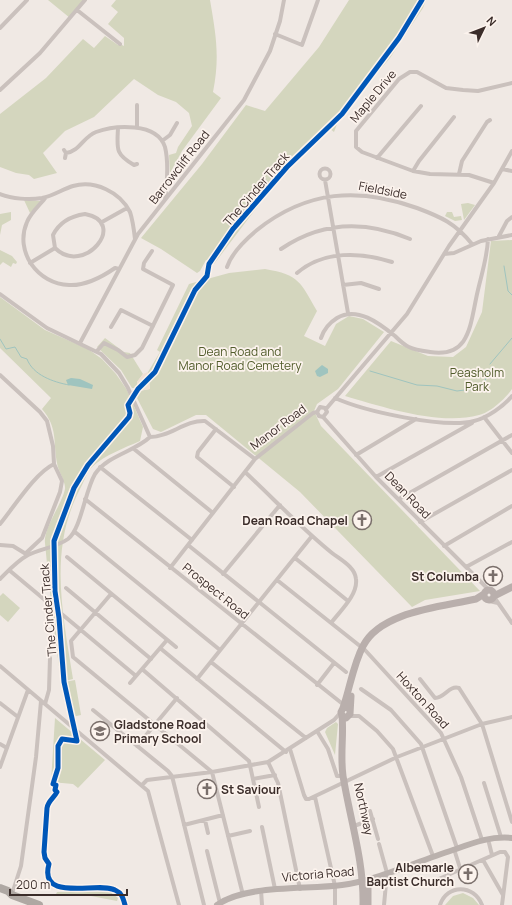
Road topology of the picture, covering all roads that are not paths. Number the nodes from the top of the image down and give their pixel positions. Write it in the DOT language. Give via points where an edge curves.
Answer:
graph roads {
  1 [pos="27,0"];
  2 [pos="85,0"];
  3 [pos="284,0"];
  4 [pos="318,0"];
  5 [pos="77,10"];
  6 [pos="0,28"];
  7 [pos="275,34"];
  8 [pos="120,44"];
  9 [pos="512,83"];
  10 [pos="0,90"];
  11 [pos="137,105"];
  12 [pos="421,106"];
  13 [pos="454,116"];
  14 [pos="490,120"];
  15 [pos="177,123"];
  16 [pos="137,127"];
  17 [pos="118,128"];
  18 [pos="162,141"];
  19 [pos="512,151"];
  20 [pos="65,158"];
  21 [pos="377,158"];
  22 [pos="137,164"];
  23 [pos="502,169"];
  24 [pos="413,171"];
  25 [pos="512,171"];
  26 [pos="459,174"];
  27 [pos="326,180"];
  28 [pos="494,183"];
  29 [pos="0,194"];
  30 [pos="328,196"];
  31 [pos="46,197"];
  32 [pos="165,201"];
  33 [pos="127,208"];
  34 [pos="512,217"];
  35 [pos="102,222"];
  36 [pos="334,228"];
  37 [pos="460,230"];
  38 [pos="512,235"];
  39 [pos="499,236"];
  40 [pos="135,239"];
  41 [pos="410,239"];
  42 [pos="488,239"];
  43 [pos="472,244"];
  44 [pos="55,248"];
  45 [pos="281,249"];
  46 [pos="152,251"];
  47 [pos="444,254"];
  48 [pos="338,256"];
  49 [pos="392,262"];
  50 [pos="30,263"];
  51 [pos="227,267"];
  52 [pos="119,268"];
  53 [pos="297,273"];
  54 [pos="343,285"];
  55 [pos="379,289"];
  56 [pos="0,294"];
  57 [pos="348,313"];
  58 [pos="153,326"];
  59 [pos="111,327"];
  60 [pos="392,334"];
  61 [pos="321,338"];
  62 [pos="80,343"];
  63 [pos="97,352"];
  64 [pos="0,375"];
  65 [pos="512,396"];
  66 [pos="335,398"];
  67 [pos="326,409"];
  68 [pos="317,412"];
  69 [pos="323,417"];
  70 [pos="484,417"];
  71 [pos="416,419"];
  72 [pos="474,422"];
  73 [pos="216,429"];
  74 [pos="512,435"];
  75 [pos="150,437"];
  76 [pos="502,441"];
  77 [pos="134,450"];
  78 [pos="512,453"];
  79 [pos="356,455"];
  80 [pos="255,459"];
  81 [pos="54,464"];
  82 [pos="100,468"];
  83 [pos="512,470"];
  84 [pos="245,472"];
  85 [pos="376,477"];
  86 [pos="234,487"];
  87 [pos="85,499"];
  88 [pos="399,499"];
  89 [pos="280,505"];
  90 [pos="512,506"];
  91 [pos="213,513"];
  92 [pos="420,522"];
  93 [pos="0,524"];
  94 [pos="75,532"];
  95 [pos="312,536"];
  96 [pos="192,540"];
  97 [pos="512,542"];
  98 [pos="0,545"];
  99 [pos="188,546"];
  100 [pos="444,546"];
  101 [pos="27,554"];
  102 [pos="67,557"];
  103 [pos="295,558"];
  104 [pos="466,567"];
  105 [pos="170,568"];
  106 [pos="9,570"];
  107 [pos="223,574"];
  108 [pos="0,579"];
  109 [pos="277,580"];
  110 [pos="512,587"];
  111 [pos="66,588"];
  112 [pos="111,594"];
  113 [pos="489,595"];
  114 [pos="348,600"];
  115 [pos="259,602"];
  116 [pos="95,612"];
  117 [pos="331,623"];
  118 [pos="512,623"];
  119 [pos="241,624"];
  120 [pos="80,630"];
  121 [pos="167,640"];
  122 [pos="176,647"];
  123 [pos="160,648"];
  124 [pos="364,649"];
  125 [pos="220,650"];
  126 [pos="50,658"];
  127 [pos="151,659"];
  128 [pos="211,662"];
  129 [pos="334,662"];
  130 [pos="0,666"];
  131 [pos="142,669"];
  132 [pos="346,672"];
  133 [pos="136,676"];
  134 [pos="197,679"];
  135 [pos="420,679"];
  136 [pos="130,683"];
  137 [pos="317,685"];
  138 [pos="361,689"];
  139 [pos="28,690"];
  140 [pos="369,694"];
  141 [pos="347,696"];
  142 [pos="177,698"];
  143 [pos="335,699"];
  144 [pos="366,699"];
  145 [pos="0,703"];
  146 [pos="43,703"];
  147 [pos="93,710"];
  148 [pos="344,713"];
  149 [pos="18,717"];
  150 [pos="512,717"];
  151 [pos="154,724"];
  152 [pos="482,724"];
  153 [pos="317,731"];
  154 [pos="306,738"];
  155 [pos="445,739"];
  156 [pos="0,744"];
  157 [pos="137,746"];
  158 [pos="422,747"];
  159 [pos="7,748"];
  160 [pos="290,749"];
  161 [pos="286,752"];
  162 [pos="397,757"];
  163 [pos="268,762"];
  164 [pos="251,766"];
  165 [pos="0,767"];
  166 [pos="212,772"];
  167 [pos="275,775"];
  168 [pos="172,776"];
  169 [pos="253,780"];
  170 [pos="345,780"];
  171 [pos="484,783"];
  172 [pos="142,785"];
  173 [pos="315,797"];
  174 [pos="259,807"];
  175 [pos="370,811"];
  176 [pos="223,815"];
  177 [pos="372,819"];
  178 [pos="205,820"];
  179 [pos="512,822"];
  180 [pos="184,825"];
  181 [pos="355,825"];
  182 [pos="262,827"];
  183 [pos="250,831"];
  184 [pos="208,833"];
  185 [pos="228,836"];
  186 [pos="502,837"];
  187 [pos="512,838"];
  188 [pos="482,840"];
  189 [pos="489,843"];
  190 [pos="455,849"];
  191 [pos="207,852"];
  192 [pos="492,855"];
  193 [pos="433,856"];
  194 [pos="482,860"];
  195 [pos="460,868"];
  196 [pos="387,872"];
  197 [pos="365,880"];
  198 [pos="432,882"];
  199 [pos="335,886"];
  200 [pos="0,888"];
  201 [pos="275,889"];
  202 [pos="300,889"];
  203 [pos="261,890"];
  204 [pos="0,894"];
  205 [pos="11,895"];
  206 [pos="243,895"];
  207 [pos="503,895"];
  208 [pos="219,904"];
  209 [pos="39,905"];
  210 [pos="179,905"];
  211 [pos="204,905"];
  212 [pos="262,905"];
  213 [pos="335,905"];
  214 [pos="363,905"];
  215 [pos="368,905"];
  216 [pos="384,905"];
  217 [pos="440,905"];
  218 [pos="482,905"];
  219 [pos="502,905"];
  1 -- 6 [label="street"];
  2 -- 5 [label="street"];
  3 -- 7 [label="street, Barrowcliff Road"];
  4 -- 7 [label="street" via="302,45"];
  5 -- 8 [label="street"];
  5 -- 10 [label="street" via="40,53"];
  7 -- 32 [label="street, Barrowcliff Road" via="270,51 244,100"];
  9 -- 21 [label="street, Maple Drive" via="478,91 463,90 446,88 417,72 406,73 356,131 356,146 362,152"];
  11 -- 16 [label="street"];
  12 -- 21 [label="street"];
  13 -- 24 [label="street"];
  14 -- 26 [label="street" via="462,161"];
  15 -- 18 [label="street" via="170,135"];
  16 -- 17 [label="street"];
  16 -- 18 [label="street"];
  17 -- 20 [label="street" via="95,132 74,152 65,152"];
  17 -- 22 [label="street" via="119,154 134,165"];
  18 -- 32 [label="street" via="165,148 167,179"];
  19 -- 23 [label="street"];
  21 -- 24 [label="street, Maple Drive"];
  23 -- 25 [label="street"];
  23 -- 28 [label="street"];
  24 -- 26 [label="street, Maple Drive"];
  26 -- 28 [label="street, Maple Drive"];
  27 -- 30 [label="street"];
  28 -- 37 [label="street"];
  29 -- 31 [label="street" via="32,199"];
  30 -- 36 [label="street"];
  30 -- 37 [label="street, Fieldside" via="349,194 388,199 433,214"];
  30 -- 51 [label="street, Fieldside" via="294,206 274,217 230,257"];
  31 -- 33 [label="street" via="74,186 90,184 112,192"];
  31 -- 50 [label="street" via="26,223 24,246"];
  32 -- 40 [label="street, Barrowcliff Road"];
  33 -- 35 [label="street"];
  33 -- 40 [label="street"];
  34 -- 39 [label="street"];
  35 -- 44 [label="street" via="85,214 69,218 53,235"];
  35 -- 44 [label="street" via="102,239 88,252 70,257"];
  36 -- 41 [label="street" via="366,226 384,229"];
  36 -- 45 [label="street" via="296,238"];
  36 -- 48 [label="street"];
  37 -- 43 [label="street, Fieldside"];
  37 -- 47 [label="street"];
  38 -- 39 [label="street"];
  39 -- 42 [label="street"];
  40 -- 52 [label="street, Barrowcliff Road"];
  42 -- 43 [label="street"];
  42 -- 60 [label="street" via="485,268 467,335 457,348 445,353 408,347"];
  43 -- 47 [label="street" via="454,253"];
  44 -- 50 [label="street"];
  46 -- 58 [label="street" via="143,269 173,285"];
  47 -- 60 [label="street" via="416,302"];
  48 -- 49 [label="street" via="355,254"];
  48 -- 53 [label="street" via="319,260"];
  48 -- 54 [label="street"];
  50 -- 52 [label="street" via="48,280 70,285 87,283"];
  52 -- 62 [label="street, Barrowcliff Road"];
  54 -- 55 [label="street" via="361,283"];
  54 -- 57 [label="street"];
  56 -- 62 [label="street" via="47,328"];
  57 -- 60 [label="street" via="369,319"];
  57 -- 61 [label="street" via="332,321"];
  58 -- 59 [label="street" via="121,310"];
  58 -- 63 [label="street" via="142,348 135,355 127,357 104,343"];
  60 -- 66 [label="street"];
  62 -- 63 [label="street"];
  63 -- 75 [label="street" via="119,373 140,411"];
  64 -- 81 [label="street" via="47,421 52,439"];
  65 -- 70 [label="street"];
  66 -- 67 [label="street"];
  66 -- 71 [label="street"];
  67 -- 68 [label="street, Manor Road" via="320,407"];
  67 -- 69 [label="street, Manor Road" via="327,414"];
  68 -- 69 [label="street, Manor Road"];
  68 -- 80 [label="street, Manor Road"];
  69 -- 79 [label="street, Dean Road"];
  70 -- 72 [label="street"];
  70 -- 76 [label="street"];
  71 -- 72 [label="street"];
  71 -- 79 [label="street"];
  72 -- 85 [label="street"];
  73 -- 75 [label="street, Manor Road" via="205,421 197,421 160,437"];
  73 -- 80 [label="street, Manor Road"];
  73 -- 86 [label="street" via="197,457"];
  74 -- 76 [label="street"];
  75 -- 77 [label="street, Manor Road"];
  76 -- 78 [label="street"];
  76 -- 88 [label="street"];
  77 -- 82 [label="street, Manor Road"];
  77 -- 91 [label="street"];
  79 -- 85 [label="street, Dean Road"];
  80 -- 84 [label="street"];
  81 -- 93 [label="street" via="36,478"];
  81 -- 101 [label="street" via="62,481 60,492 42,538"];
  82 -- 87 [label="street" via="91,482"];
  82 -- 96 [label="street"];
  83 -- 92 [label="street"];
  84 -- 86 [label="street"];
  84 -- 89 [label="street"];
  85 -- 88 [label="street, Dean Road"];
  86 -- 91 [label="street"];
  87 -- 94 [label="street"];
  87 -- 105 [label="street, Prospect Road"];
  88 -- 92 [label="street, Dean Road"];
  89 -- 95 [label="street"];
  89 -- 107 [label="street"];
  90 -- 100 [label="street"];
  91 -- 96 [label="street"];
  92 -- 100 [label="street, Dean Road"];
  94 -- 101 [label="street" via="64,541"];
  94 -- 125 [label="street"];
  95 -- 103 [label="street"];
  95 -- 114 [label="street" via="354,573 356,586"];
  96 -- 99 [label="street"];
  97 -- 104 [label="street"];
  98 -- 101 [label="street" via="13,546"];
  99 -- 105 [label="street"];
  99 -- 107 [label="street"];
  100 -- 104 [label="street, Dean Road"];
  101 -- 106 [label="street"];
  102 -- 112 [label="street"];
  103 -- 109 [label="street"];
  103 -- 114 [label="street"];
  104 -- 113 [label="street, Dean Road"];
  105 -- 119 [label="street, Prospect Road"];
  106 -- 108 [label="street"];
  106 -- 120 [label="street"];
  107 -- 115 [label="street"];
  109 -- 115 [label="street"];
  109 -- 117 [label="street, Hoxton Road"];
  110 -- 113 [label="main road"];
  111 -- 116 [label="street"];
  112 -- 116 [label="street"];
  112 -- 121 [label="street"];
  113 -- 118 [label="street, Dean Road" via="500,605"];
  113 -- 124 [label="main road" via="403,619 388,626"];
  114 -- 117 [label="street"];
  115 -- 119 [label="street"];
  115 -- 129 [label="street"];
  116 -- 120 [label="street"];
  116 -- 127 [label="street"];
  117 -- 124 [label="street, Hoxton Road"];
  119 -- 125 [label="street"];
  119 -- 137 [label="street, Prospect Road"];
  120 -- 133 [label="street"];
  120 -- 151 [label="street" via="71,641 74,659"];
  121 -- 122 [label="street"];
  121 -- 123 [label="street"];
  123 -- 127 [label="street"];
  123 -- 134 [label="street"];
  124 -- 141 [label="main road"];
  124 -- 148 [label="main road"];
  124 -- 155 [label="street, Hoxton Road"];
  125 -- 128 [label="street"];
  126 -- 146 [label="street" via="49,690"];
  127 -- 131 [label="street"];
  128 -- 134 [label="street"];
  128 -- 154 [label="street"];
  129 -- 132 [label="street"];
  129 -- 137 [label="street"];
  130 -- 139 [label="street"];
  131 -- 133 [label="street"];
  131 -- 142 [label="street"];
  133 -- 136 [label="street"];
  134 -- 161 [label="street"];
  135 -- 152 [label="street" via="435,698 459,688"];
  137 -- 143 [label="street, Prospect Road"];
  138 -- 140 [label="street"];
  139 -- 146 [label="street"];
  139 -- 149 [label="street"];
  140 -- 144 [label="street"];
  140 -- 158 [label="street" via="403,721 418,738"];
  141 -- 143 [label="street"];
  141 -- 148 [label="main road"];
  142 -- 151 [label="street"];
  142 -- 164 [label="street" via="243,754"];
  143 -- 148 [label="street, Prospect Road"];
  145 -- 149 [label="street"];
  146 -- 172 [label="street"];
  146 -- 205 [label="street" via="21,866"];
  147 -- 157 [label="street"];
  148 -- 153 [label="street"];
  148 -- 162 [label="street, Prospect Road" via="357,716 366,722 390,744"];
  148 -- 170 [label="main road, Northway" via="341,759"];
  149 -- 159 [label="street"];
  150 -- 152 [label="street"];
  151 -- 157 [label="street"];
  151 -- 166 [label="street"];
  152 -- 155 [label="street"];
  152 -- 179 [label="street"];
  153 -- 154 [label="street"];
  153 -- 170 [label="street" via="328,749 337,776"];
  154 -- 160 [label="street"];
  155 -- 158 [label="street"];
  155 -- 188 [label="street, Hoxton Road"];
  156 -- 159 [label="street"];
  157 -- 168 [label="street"];
  158 -- 162 [label="street"];
  158 -- 190 [label="street"];
  159 -- 165 [label="street"];
  160 -- 161 [label="street"];
  160 -- 173 [label="street" via="306,799"];
  161 -- 163 [label="street"];
  162 -- 170 [label="street"];
  162 -- 193 [label="street, Prospect Road"];
  163 -- 164 [label="street"];
  163 -- 167 [label="street"];
  164 -- 166 [label="street"];
  164 -- 169 [label="street"];
  166 -- 168 [label="street"];
  166 -- 176 [label="street"];
  167 -- 169 [label="street"];
  167 -- 202 [label="street"];
  168 -- 172 [label="street" via="147,780"];
  168 -- 180 [label="street"];
  169 -- 174 [label="street"];
  170 -- 173 [label="street"];
  170 -- 181 [label="main road, Northway"];
  171 -- 186 [label="street"];
  172 -- 210 [label="street" via="148,791"];
  173 -- 199 [label="street"];
  175 -- 177 [label="street"];
  176 -- 178 [label="street"];
  176 -- 185 [label="street"];
  177 -- 181 [label="street"];
  177 -- 196 [label="street"];
  178 -- 180 [label="street"];
  178 -- 184 [label="street"];
  180 -- 211 [label="street"];
  181 -- 197 [label="main road, Northway"];
  182 -- 201 [label="street"];
  183 -- 185 [label="street"];
  185 -- 206 [label="street"];
  186 -- 187 [label="main road, Victoria Road"];
  186 -- 188 [label="main road, Victoria Road"];
  188 -- 190 [label="main road, Victoria Road"];
  189 -- 192 [label="street"];
  190 -- 193 [label="main road, Victoria Road"];
  190 -- 195 [label="street"];
  191 -- 208 [label="street"];
  192 -- 194 [label="street"];
  192 -- 207 [label="street" via="502,851 508,857"];
  193 -- 196 [label="main road, Victoria Road"];
  194 -- 195 [label="street"];
  194 -- 207 [label="street"];
  195 -- 198 [label="street"];
  196 -- 197 [label="main road, Victoria Road"];
  196 -- 216 [label="street"];
  197 -- 199 [label="main road, Victoria Road"];
  197 -- 214 [label="main road, Northway"];
  197 -- 215 [label="main road, Northway"];
  199 -- 202 [label="main road, Victoria Road"];
  199 -- 213 [label="street"];
  200 -- 205 [label="highway"];
  201 -- 202 [label="main road, Victoria Road"];
  201 -- 203 [label="main road, Victoria Road"];
  203 -- 206 [label="main road, Victoria Road"];
  203 -- 212 [label="street"];
  204 -- 205 [label="highway"];
  205 -- 209 [label="highway"];
  206 -- 208 [label="main road, Victoria Road"];
  207 -- 219 [label="street"];
  217 -- 218 [label="street" via="447,894 462,889 475,894"];
}
